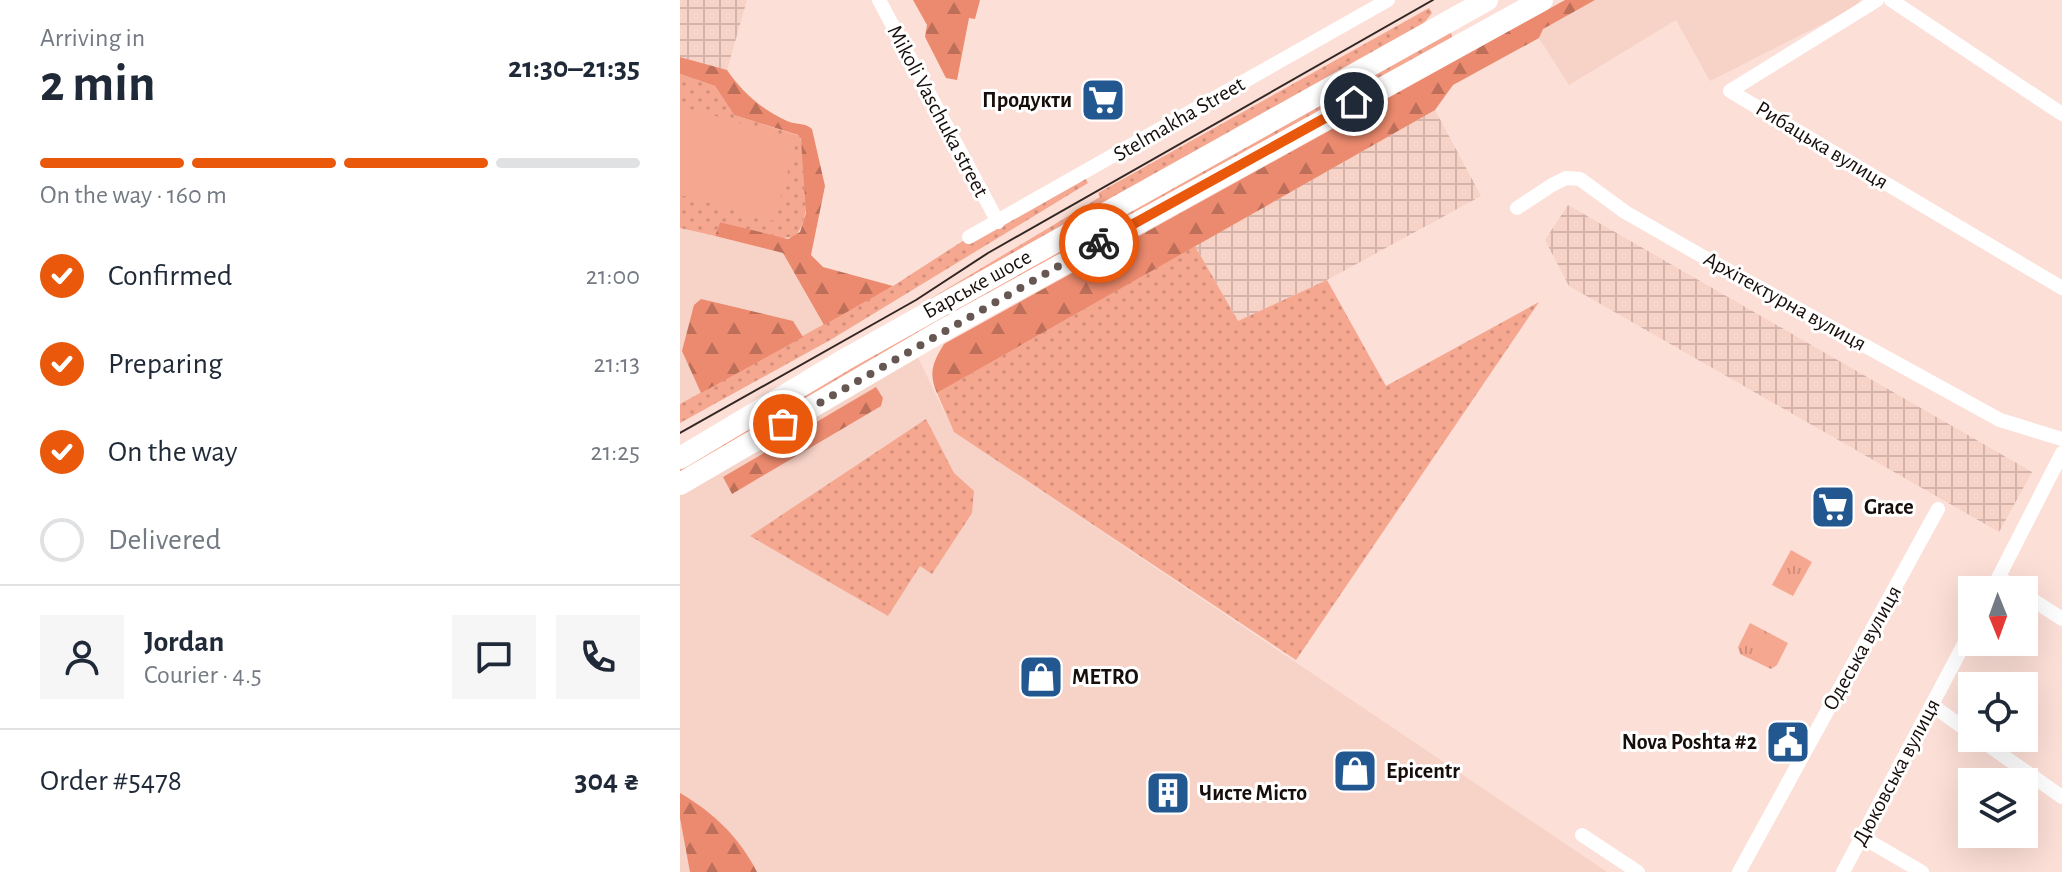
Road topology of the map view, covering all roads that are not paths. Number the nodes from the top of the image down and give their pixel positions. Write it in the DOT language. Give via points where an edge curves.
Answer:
graph roads {
  1 [pos="879,0"];
  2 [pos="1388,0"];
  3 [pos="1487,0"];
  4 [pos="1542,0"];
  5 [pos="1877,0"];
  6 [pos="1891,0"];
  7 [pos="1461,14"];
  8 [pos="1474,36"];
  9 [pos="2062,114"];
  10 [pos="1517,208"];
  11 [pos="998,222"];
  12 [pos="969,237"];
  13 [pos="2062,288"];
  14 [pos="2062,439"];
  15 [pos="2062,453"];
  16 [pos="680,458"];
  17 [pos="680,484"];
  18 [pos="1938,509"];
  19 [pos="2000,576"];
  20 [pos="2038,603"];
  21 [pos="2062,619"];
  22 [pos="1958,656"];
  23 [pos="1932,705"];
  24 [pos="1958,724"];
  25 [pos="1998,752"];
  26 [pos="2062,797"];
  27 [pos="1582,835"];
  28 [pos="1862,837"];
  29 [pos="1638,872"];
  30 [pos="1739,872"];
  31 [pos="1843,872"];
  32 [pos="1922,872"];
  1 -- 11 [label="street, Mikoli Vaschuka street"];
  2 -- 11 [label="street, Stelmakha Street"];
  3 -- 7 [label="highway, Барське шосе"];
  4 -- 8 [label="highway"];
  5 -- 13 [label="street, Рибацька вулиця" via="1730,91"];
  6 -- 9 [label="street"];
  7 -- 8 [label="highway"];
  7 -- 16 [label="highway, Барське шосе" via="844,360"];
  8 -- 17 [label="highway" via="940,332"];
  10 -- 14 [label="street, Архітектурна вулиця" via="1566,178 1580,179 1675,241 2000,420"];
  11 -- 12 [label="street, Stelmakha Street"];
  15 -- 19 [label="street"];
  18 -- 30 [label="street, Одеська вулиця"];
  20 -- 21 [label="street"];
  22 -- 23 [label="street, Дюковська вулиця"];
  23 -- 24 [label="street"];
  23 -- 28 [label="street, Дюковська вулиця"];
  25 -- 26 [label="street"];
  27 -- 29 [label="street"];
  28 -- 31 [label="street, Дюковська вулиця"];
  28 -- 32 [label="street"];
}
